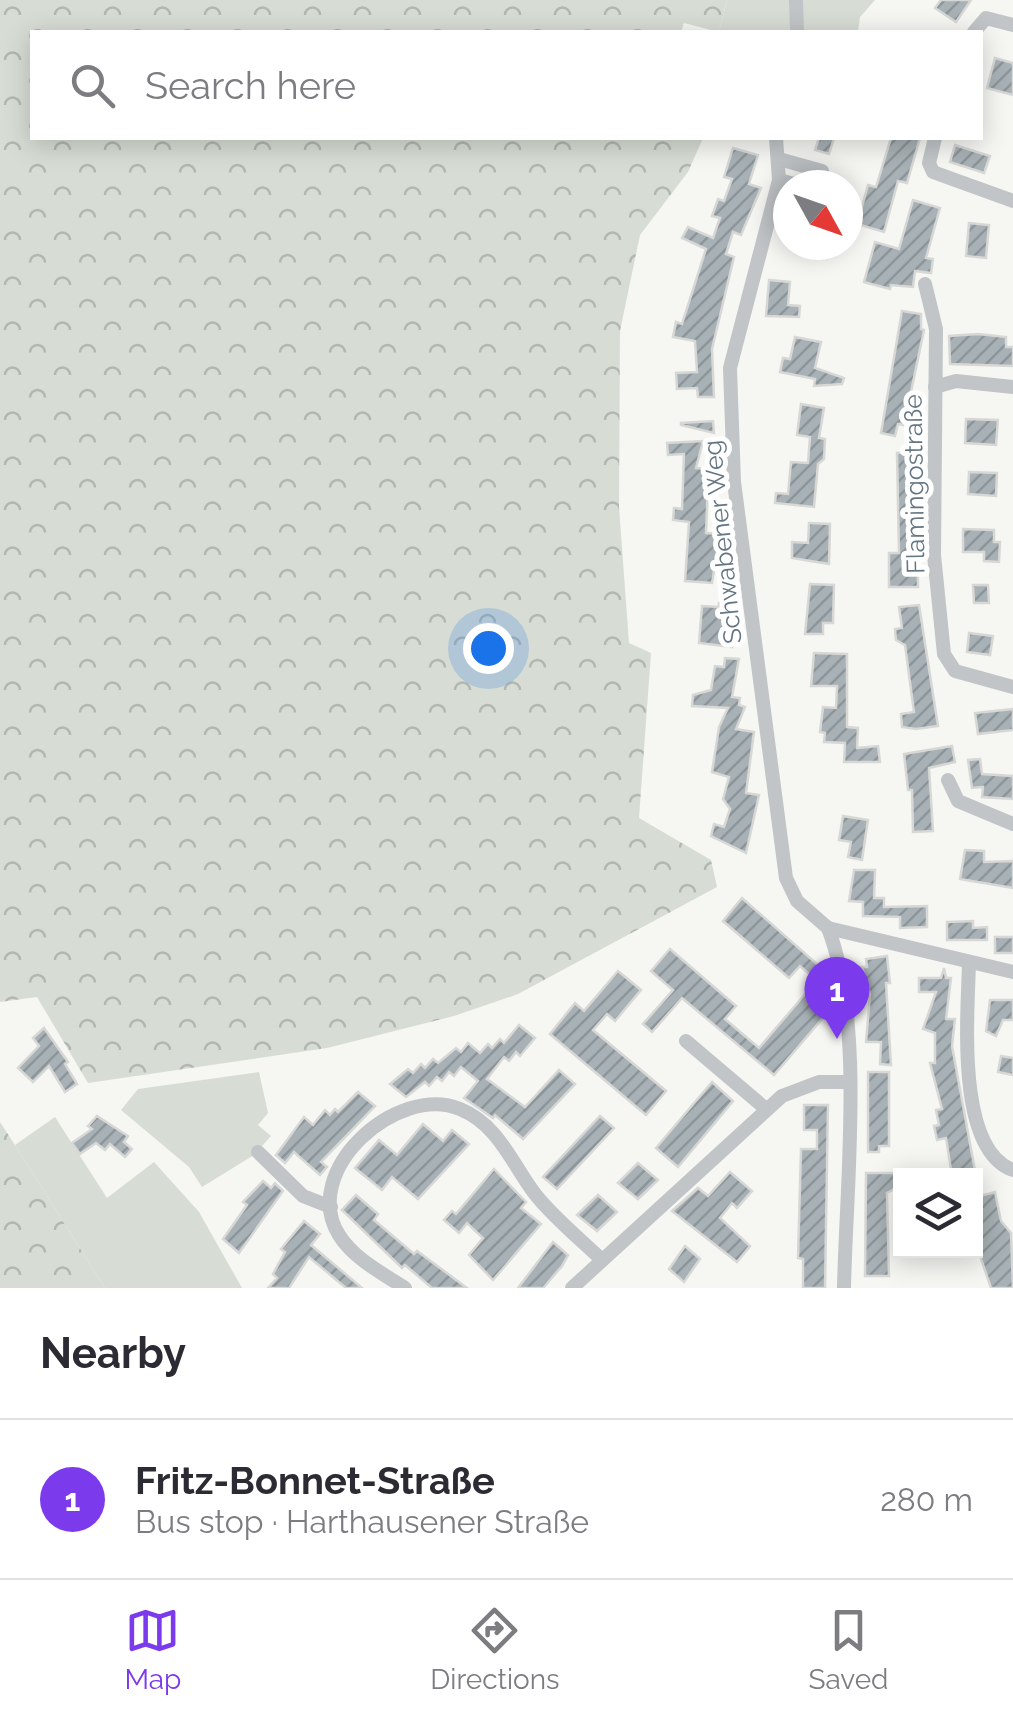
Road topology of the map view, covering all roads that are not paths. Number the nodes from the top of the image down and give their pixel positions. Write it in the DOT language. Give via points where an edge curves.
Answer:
graph roads {
  1 [pos="796,0"];
  2 [pos="1013,25"];
  3 [pos="797,30"];
  4 [pos="976,30"];
  5 [pos="776,140"];
  6 [pos="935,140"];
  7 [pos="778,159"];
  8 [pos="779,170"];
  9 [pos="818,170"];
  10 [pos="1013,201"];
  11 [pos="773,202"];
  12 [pos="925,284"];
  13 [pos="1013,386"];
  14 [pos="935,388"];
  15 [pos="1013,687"];
  16 [pos="948,780"];
  17 [pos="1013,824"];
  18 [pos="828,928"];
  19 [pos="970,962"];
  20 [pos="1013,972"];
  21 [pos="686,1041"];
  22 [pos="848,1082"];
  23 [pos="766,1109"];
  24 [pos="258,1152"];
  25 [pos="1013,1170"];
  26 [pos="331,1207"];
  27 [pos="601,1259"];
  28 [pos="405,1288"];
  29 [pos="572,1288"];
  30 [pos="844,1288"];
  1 -- 3 [label="street"];
  2 -- 4 [label="street" via="986,18"];
  5 -- 7 [label="street, Schwabener Weg"];
  6 -- 10 [label="street" via="933,172"];
  7 -- 8 [label="street, Schwabener Weg"];
  7 -- 9 [label="street"];
  11 -- 18 [label="street, Schwabener Weg" via="730,378 734,482 786,878 797,902"];
  12 -- 14 [label="street, Flamingostraße" via="936,329"];
  13 -- 14 [label="street" via="956,381"];
  14 -- 15 [label="street, Flamingostraße" via="934,555 944,654 950,665"];
  16 -- 17 [label="street" via="958,801"];
  18 -- 19 [label="street"];
  18 -- 22 [label="street" via="846,997"];
  19 -- 20 [label="street"];
  19 -- 25 [label="street" via="969,1074 977,1124 994,1159"];
  21 -- 23 [label="street"];
  22 -- 23 [label="street" via="795,1088"];
  22 -- 30 [label="street"];
  23 -- 27 [label="street"];
  24 -- 26 [label="street" via="303,1196"];
  26 -- 27 [label="street" via="341,1165 373,1128 417,1107 447,1106 488,1127 537,1196"];
  26 -- 28 [label="street" via="337,1232 352,1250"];
  27 -- 29 [label="street"];
}
